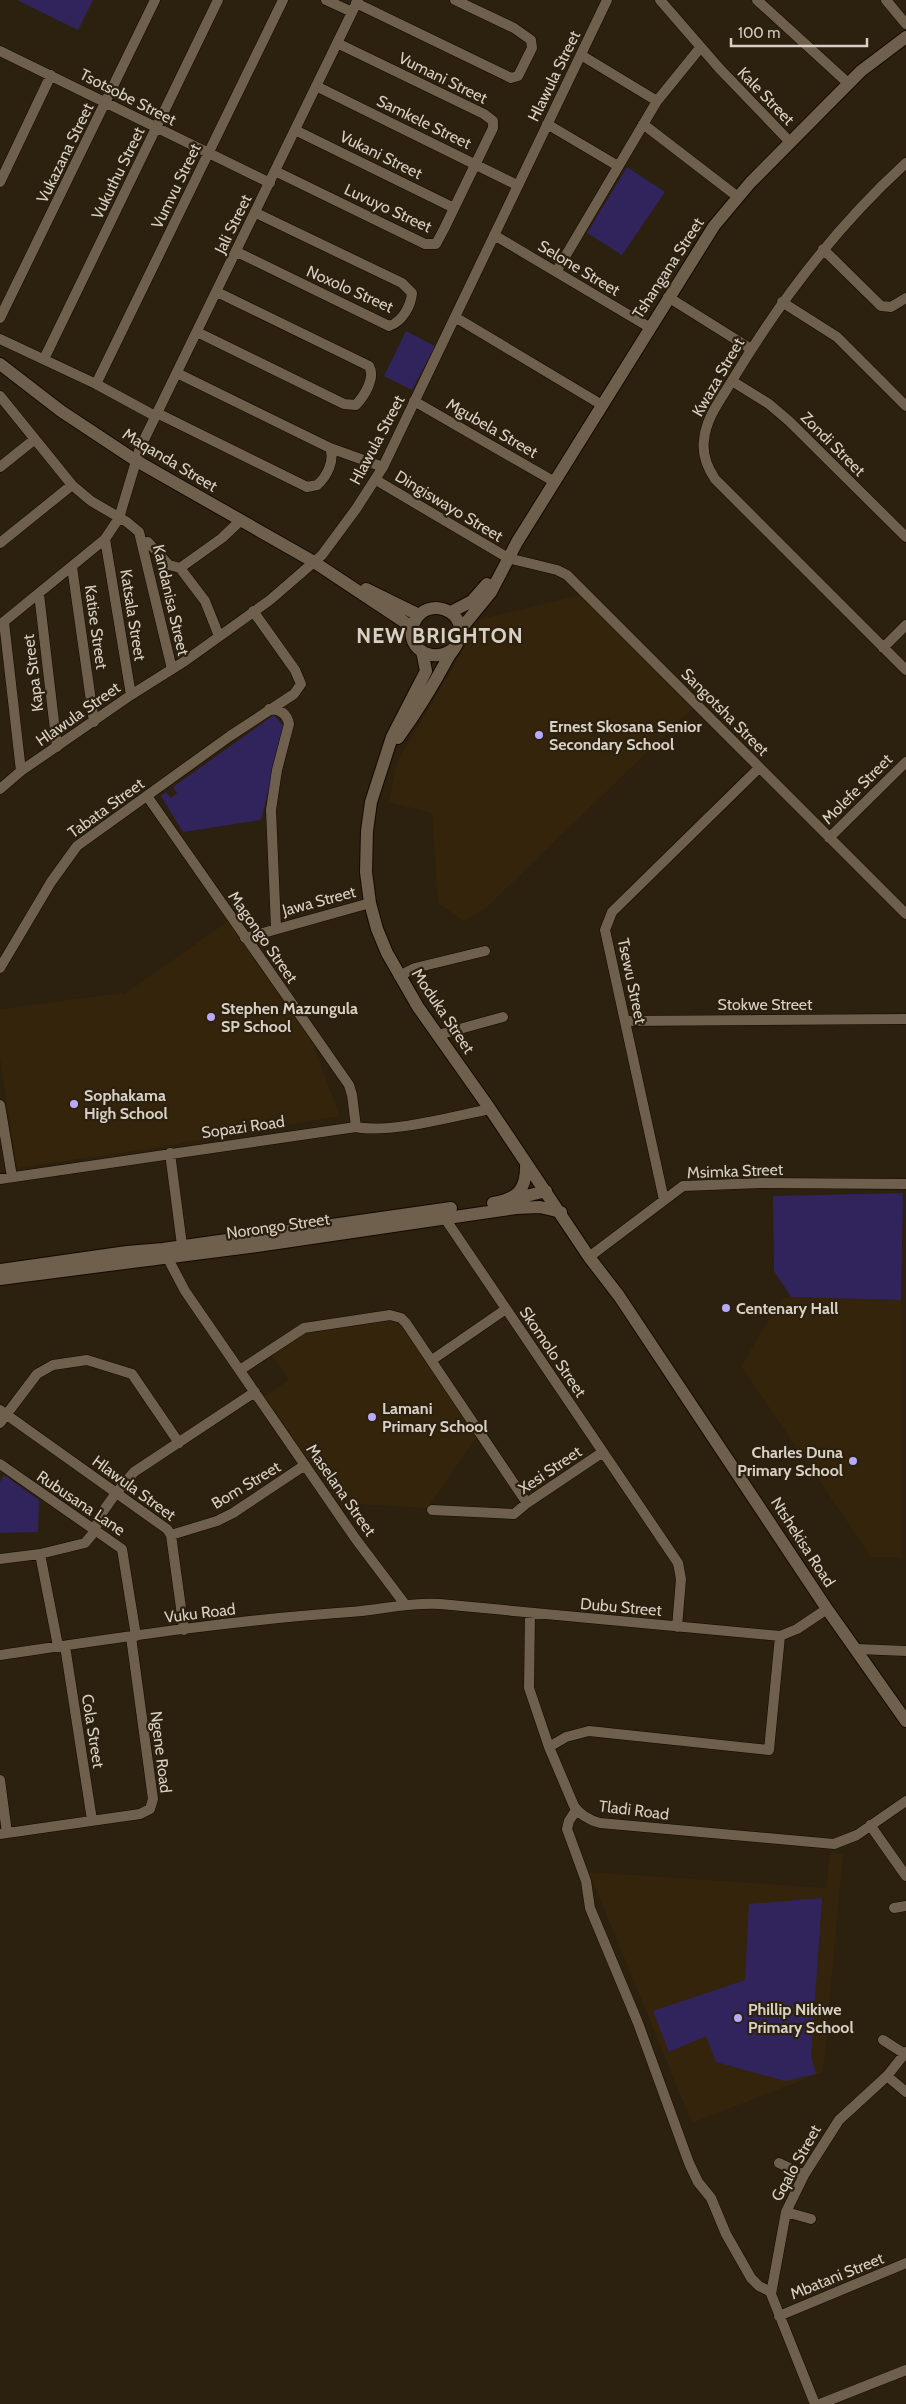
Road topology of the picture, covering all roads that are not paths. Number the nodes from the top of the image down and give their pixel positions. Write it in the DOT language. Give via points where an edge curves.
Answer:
graph roads {
  1 [pos="155,0"];
  2 [pos="218,0"];
  3 [pos="283,0"];
  4 [pos="326,0"];
  5 [pos="455,0"];
  6 [pos="607,0"];
  7 [pos="660,0"];
  8 [pos="757,0"];
  9 [pos="886,0"];
  10 [pos="355,5"];
  11 [pos="906,24"];
  12 [pos="906,37"];
  13 [pos="337,43"];
  14 [pos="700,48"];
  15 [pos="0,51"];
  16 [pos="581,55"];
  17 [pos="51,75"];
  18 [pos="849,84"];
  19 [pos="316,86"];
  20 [pos="657,101"];
  21 [pos="106,102"];
  22 [pos="547,124"];
  23 [pos="643,124"];
  24 [pos="157,128"];
  25 [pos="295,130"];
  26 [pos="790,142"];
  27 [pos="208,153"];
  28 [pos="906,162"];
  29 [pos="476,164"];
  30 [pos="618,166"];
  31 [pos="275,170"];
  32 [pos="0,182"];
  33 [pos="270,183"];
  34 [pos="517,185"];
  35 [pos="738,197"];
  36 [pos="454,208"];
  37 [pos="256,213"];
  38 [pos="494,235"];
  39 [pos="823,249"];
  40 [pos="237,252"];
  41 [pos="556,272"];
  42 [pos="217,292"];
  43 [pos="668,296"];
  44 [pos="906,298"];
  45 [pos="782,302"];
  46 [pos="455,317"];
  47 [pos="0,318"];
  48 [pos="649,327"];
  49 [pos="197,332"];
  50 [pos="0,339"];
  51 [pos="751,350"];
  52 [pos="44,360"];
  53 [pos="0,364"];
  54 [pos="177,374"];
  55 [pos="732,381"];
  56 [pos="96,384"];
  57 [pos="0,396"];
  58 [pos="414,400"];
  59 [pos="602,405"];
  60 [pos="906,406"];
  61 [pos="156,415"];
  62 [pos="35,439"];
  63 [pos="330,448"];
  64 [pos="135,460"];
  65 [pos="0,467"];
  66 [pos="382,467"];
  67 [pos="376,480"];
  68 [pos="555,482"];
  69 [pos="72,485"];
  70 [pos="119,518"];
  71 [pos="241,520"];
  72 [pos="906,538"];
  73 [pos="106,539"];
  74 [pos="0,543"];
  75 [pos="143,543"];
  76 [pos="508,558"];
  77 [pos="314,562"];
  78 [pos="72,567"];
  79 [pos="180,568"];
  80 [pos="332,573"];
  81 [pos="39,594"];
  82 [pos="253,612"];
  83 [pos="451,612"];
  84 [pos="419,615"];
  85 [pos="2,624"];
  86 [pos="906,625"];
  87 [pos="412,627"];
  88 [pos="460,630"];
  89 [pos="219,636"];
  90 [pos="883,648"];
  91 [pos="453,649"];
  92 [pos="422,651"];
  93 [pos="172,669"];
  94 [pos="906,670"];
  95 [pos="131,695"];
  96 [pos="270,709"];
  97 [pos="94,722"];
  98 [pos="57,747"];
  99 [pos="386,754"];
  100 [pos="906,762"];
  101 [pos="759,768"];
  102 [pos="21,771"];
  103 [pos="0,789"];
  104 [pos="147,796"];
  105 [pos="829,838"];
  106 [pos="370,903"];
  107 [pos="906,914"];
  108 [pos="276,928"];
  109 [pos="245,938"];
  110 [pos="485,951"];
  111 [pos="0,968"];
  112 [pos="399,976"];
  113 [pos="503,1017"];
  114 [pos="906,1019"];
  115 [pos="625,1021"];
  116 [pos="438,1035"];
  117 [pos="0,1105"];
  118 [pos="490,1109"];
  119 [pos="356,1127"];
  120 [pos="170,1153"];
  121 [pos="526,1164"];
  122 [pos="12,1177"];
  123 [pos="0,1179"];
  124 [pos="906,1184"];
  125 [pos="546,1191"];
  126 [pos="510,1200"];
  127 [pos="664,1200"];
  128 [pos="560,1212"];
  129 [pos="444,1218"];
  130 [pos="183,1250"];
  131 [pos="165,1253"];
  132 [pos="589,1257"];
  133 [pos="0,1270"];
  134 [pos="0,1279"];
  135 [pos="506,1309"];
  136 [pos="432,1360"];
  137 [pos="240,1370"];
  138 [pos="254,1392"];
  139 [pos="2,1416"];
  140 [pos="179,1443"];
  141 [pos="603,1452"];
  142 [pos="0,1464"];
  143 [pos="305,1465"];
  144 [pos="116,1493"];
  145 [pos="527,1503"];
  146 [pos="432,1510"];
  147 [pos="95,1531"];
  148 [pos="171,1535"];
  149 [pos="40,1554"];
  150 [pos="0,1559"];
  151 [pos="404,1603"];
  152 [pos="827,1608"];
  153 [pos="530,1613"];
  154 [pos="677,1627"];
  155 [pos="184,1630"];
  156 [pos="134,1636"];
  157 [pos="780,1636"];
  158 [pos="62,1646"];
  159 [pos="856,1649"];
  160 [pos="906,1651"];
  161 [pos="0,1655"];
  162 [pos="906,1721"];
  163 [pos="548,1747"];
  164 [pos="0,1780"];
  165 [pos="906,1800"];
  166 [pos="576,1810"];
  167 [pos="92,1820"];
  168 [pos="870,1825"];
  169 [pos="4,1833"];
  170 [pos="906,1876"];
  171 [pos="906,1906"];
  172 [pos="894,1908"];
  173 [pos="883,2040"];
  174 [pos="906,2053"];
  175 [pos="887,2076"];
  176 [pos="906,2092"];
  177 [pos="780,2162"];
  178 [pos="804,2175"];
  179 [pos="786,2212"];
  180 [pos="811,2219"];
  181 [pos="906,2263"];
  182 [pos="771,2292"];
  183 [pos="779,2316"];
  184 [pos="906,2370"];
  185 [pos="815,2404"];
  186 [pos="820,2404"];
  1 -- 21 [label="street, Vukazana Street"];
  2 -- 24 [label="street, Vukuthu Street"];
  3 -- 27 [label="street, Vumvu Street"];
  4 -- 10 [label="street"];
  5 -- 10 [label="street" via="531,40 530,54 518,76 511,78"];
  6 -- 16 [label="street, Hlawula Street"];
  7 -- 14 [label="street, Kale Street"];
  8 -- 18 [label="street"];
  9 -- 11 [label="street"];
  10 -- 13 [label="street, Jali Street"];
  12 -- 18 [label="street, Tshangana Street"];
  13 -- 19 [label="street, Jali Street"];
  13 -- 29 [label="street, Vumani Street" via="490,118 493,128"];
  14 -- 20 [label="street"];
  14 -- 26 [label="street, Kale Street"];
  15 -- 17 [label="street, Tsotsobe Street"];
  16 -- 20 [label="street"];
  16 -- 22 [label="street, Hlawula Street"];
  17 -- 21 [label="street, Tsotsobe Street"];
  17 -- 32 [label="street"];
  18 -- 26 [label="street, Tshangana Street"];
  19 -- 25 [label="street, Jali Street"];
  19 -- 29 [label="street, Samkele Street"];
  20 -- 23 [label="street"];
  21 -- 24 [label="street, Tsotsobe Street"];
  21 -- 47 [label="street, Vukazana Street"];
  22 -- 30 [label="street"];
  22 -- 34 [label="street, Hlawula Street"];
  23 -- 30 [label="street"];
  23 -- 35 [label="street"];
  24 -- 27 [label="street, Tsotsobe Street"];
  24 -- 52 [label="street, Vukuthu Street"];
  25 -- 31 [label="street, Jali Street"];
  25 -- 36 [label="street, Vukani Street"];
  26 -- 35 [label="street, Tshangana Street"];
  27 -- 33 [label="street, Tsotsobe Street"];
  27 -- 56 [label="street, Vumvu Street"];
  28 -- 39 [label="street, Kwaza Street"];
  29 -- 34 [label="street, Samkele Street"];
  29 -- 36 [label="street, Luvuyo Street"];
  30 -- 41 [label="street"];
  31 -- 33 [label="street, Jali Street"];
  31 -- 36 [label="street, Luvuyo Street" via="425,244 433,245 438,241"];
  33 -- 37 [label="street, Jali Street"];
  34 -- 38 [label="street, Hlawula Street"];
  35 -- 43 [label="street, Tshangana Street" via="714,226"];
  37 -- 40 [label="street, Jali Street"];
  37 -- 40 [label="street, Noxolo Street" via="402,283 412,293 408,308 398,321 389,326"];
  38 -- 41 [label="street, Selone Street"];
  38 -- 46 [label="street, Hlawula Street"];
  39 -- 44 [label="street" via="881,306 891,307"];
  39 -- 45 [label="street, Kwaza Street"];
  40 -- 42 [label="street, Jali Street"];
  41 -- 48 [label="street, Selone Street"];
  42 -- 49 [label="street, Jali Street"];
  42 -- 49 [label="street" via="369,366 372,375 366,389 356,405 344,404"];
  43 -- 48 [label="street, Tshangana Street"];
  43 -- 51 [label="street"];
  45 -- 51 [label="street, Kwaza Street"];
  45 -- 60 [label="street" via="837,337"];
  46 -- 58 [label="street, Hlawula Street"];
  46 -- 59 [label="street"];
  48 -- 59 [label="street, Tshangana Street"];
  49 -- 54 [label="street, Jali Street"];
  50 -- 52 [label="street"];
  51 -- 55 [label="street, Kwaza Street"];
  52 -- 56 [label="street"];
  53 -- 64 [label="street, Maqanda Street" via="61,411"];
  54 -- 61 [label="street, Jali Street"];
  54 -- 63 [label="street"];
  55 -- 72 [label="street, Zondi Street" via="789,421"];
  55 -- 90 [label="street, Kwaza Street" via="710,416 705,431 703,449 710,472"];
  56 -- 61 [label="street"];
  57 -- 62 [label="street, Kandanisa Street"];
  58 -- 66 [label="street, Hlawula Street"];
  58 -- 68 [label="street, Mgubela Street"];
  59 -- 68 [label="street, Tshangana Street"];
  61 -- 63 [label="street" via="307,487 317,485 324,476 333,456"];
  61 -- 64 [label="street, Jali Street"];
  62 -- 65 [label="street"];
  62 -- 69 [label="street, Kandanisa Street"];
  63 -- 66 [label="street"];
  64 -- 70 [label="street, Jali Street"];
  64 -- 71 [label="street, Maqanda Street"];
  66 -- 67 [label="street, Hlawula Street"];
  67 -- 76 [label="street, Dingiswayo Street"];
  67 -- 77 [label="street, Hlawula Street"];
  68 -- 76 [label="street, Tshangana Street"];
  69 -- 70 [label="street, Kandanisa Street"];
  69 -- 74 [label="street"];
  70 -- 73 [label="street, Jali Street"];
  70 -- 75 [label="street, Kandanisa Street" via="136,529"];
  71 -- 77 [label="street, Maqanda Street"];
  71 -- 79 [label="street"];
  73 -- 78 [label="street, Jali Street"];
  73 -- 95 [label="street, Katsala Street"];
  75 -- 79 [label="street" via="148,542 170,565"];
  75 -- 93 [label="street, Kandanisa Street"];
  76 -- 83 [label="street, Tshangana Street" via="472,601"];
  76 -- 88 [label="street, Tshangana Street" via="491,592"];
  76 -- 101 [label="street, Sangotsha Street" via="557,570 575,582"];
  77 -- 80 [label="street, Maqanda Street"];
  77 -- 82 [label="street, Hlawula Street"];
  78 -- 81 [label="street, Jali Street"];
  78 -- 97 [label="street, Katise Street"];
  79 -- 89 [label="street" via="205,601"];
  80 -- 84 [label="street, Maqanda Street"];
  80 -- 87 [label="street, Maqanda Street"];
  81 -- 85 [label="street, Jali Street"];
  81 -- 98 [label="street, Kapa Street"];
  82 -- 89 [label="street, Hlawula Street"];
  82 -- 96 [label="street, Tabata Street" via="296,670 301,684 294,694"];
  83 -- 84 [label="street" via="431,608"];
  83 -- 88 [label="street"];
  84 -- 87 [label="street"];
  85 -- 102 [label="street"];
  86 -- 90 [label="street"];
  87 -- 92 [label="street" via="413,640"];
  88 -- 91 [label="street" via="458,643"];
  89 -- 93 [label="street, Hlawula Street"];
  90 -- 94 [label="street, Kwaza Street"];
  91 -- 92 [label="street" via="442,656"];
  91 -- 99 [label="street, Moduka Street"];
  92 -- 99 [label="street, Moduka Street" via="426,671"];
  93 -- 95 [label="street, Hlawula Street"];
  95 -- 97 [label="street, Hlawula Street"];
  96 -- 104 [label="street, Tabata Street"];
  96 -- 108 [label="street, Jawa Street" via="282,712 289,724 274,782 271,824"];
  97 -- 98 [label="street, Hlawula Street"];
  98 -- 102 [label="street, Hlawula Street"];
  99 -- 106 [label="street, Moduka Street" via="374,789 367,831 366,872"];
  100 -- 105 [label="street, Molefe Street"];
  101 -- 105 [label="street, Sangotsha Street"];
  101 -- 115 [label="street, Tsewu Street" via="609,917 605,930"];
  102 -- 103 [label="street, Hlawula Street"];
  104 -- 109 [label="street, Magongo Street"];
  104 -- 111 [label="street, Tabata Street" via="72,851"];
  105 -- 107 [label="street, Sangotsha Street"];
  106 -- 108 [label="street, Jawa Street"];
  106 -- 112 [label="street, Moduka Street" via="382,942"];
  108 -- 109 [label="street, Jawa Street"];
  109 -- 119 [label="street, Magongo Street" via="349,1085"];
  110 -- 112 [label="street" via="415,968"];
  112 -- 116 [label="street, Moduka Street"];
  113 -- 116 [label="street"];
  114 -- 115 [label="street, Stokwe Street"];
  115 -- 127 [label="street, Tsewu Street"];
  116 -- 118 [label="street, Moduka Street"];
  117 -- 122 [label="street"];
  118 -- 119 [label="street, Sopazi Road" via="422,1122"];
  118 -- 121 [label="street, Moduka Street"];
  119 -- 120 [label="street, Sopazi Road"];
  120 -- 122 [label="street, Sopazi Road"];
  120 -- 130 [label="street"];
  121 -- 125 [label="street, Moduka Street"];
  121 -- 126 [label="street" via="525,1183"];
  122 -- 123 [label="street, Sopazi Road"];
  124 -- 127 [label="street, Msimka Street" via="690,1184"];
  125 -- 126 [label="street, Norongo Street"];
  125 -- 128 [label="street, Moduka Street"];
  126 -- 130 [label="street, Norongo Street"];
  127 -- 132 [label="street, Msimka Street"];
  128 -- 129 [label="street, Norongo Street" via="534,1206"];
  128 -- 132 [label="street, Moduka Street"];
  129 -- 130 [label="street, Norongo Street" via="257,1246"];
  129 -- 135 [label="street, Skomolo Street"];
  130 -- 131 [label="street, Norongo Street"];
  131 -- 133 [label="street, Norongo Street" via="127,1252"];
  131 -- 134 [label="street, Norongo Street"];
  131 -- 137 [label="street, Maselana Street" via="185,1291"];
  132 -- 152 [label="street, Ntshekisa Road" via="619,1296"];
  135 -- 136 [label="street"];
  135 -- 141 [label="street, Skomolo Street"];
  136 -- 137 [label="street" via="406,1323 390,1315 304,1328"];
  136 -- 145 [label="street"];
  137 -- 138 [label="street, Maselana Street"];
  138 -- 140 [label="street"];
  138 -- 143 [label="street, Maselana Street"];
  139 -- 140 [label="street" via="37,1374 53,1365 87,1360 132,1374"];
  139 -- 144 [label="street, Hlawula Street"];
  140 -- 144 [label="street" via="138,1468"];
  141 -- 145 [label="street, Xesi Street"];
  141 -- 154 [label="street, Skomolo Street" via="680,1566"];
  142 -- 147 [label="street, Rubusana Lane"];
  143 -- 148 [label="street, Bom Street" via="233,1514"];
  143 -- 151 [label="street, Maselana Street"];
  144 -- 147 [label="street" via="99,1517"];
  144 -- 148 [label="street, Hlawula Street"];
  145 -- 146 [label="street, Xesi Street" via="514,1514"];
  147 -- 149 [label="street" via="85,1543"];
  147 -- 156 [label="street, Rubusana Lane" via="125,1553"];
  148 -- 155 [label="street, Hlawula Street"];
  149 -- 150 [label="street"];
  149 -- 158 [label="street, Cola Street"];
  151 -- 153 [label="street, Dubu Street"];
  151 -- 155 [label="street, Vuku Road" via="362,1611"];
  152 -- 157 [label="street" via="797,1629"];
  152 -- 159 [label="street, Ntshekisa Road"];
  153 -- 154 [label="street, Dubu Street"];
  153 -- 163 [label="street, Tladi Road" via="528,1688"];
  154 -- 157 [label="street, Dubu Street"];
  155 -- 156 [label="street, Vuku Road"];
  156 -- 158 [label="street, Vuku Road"];
  156 -- 167 [label="street, Ngene Road" via="152,1803 145,1813"];
  157 -- 163 [label="street" via="769,1750 589,1731 566,1736"];
  158 -- 161 [label="street, Vuku Road"];
  158 -- 167 [label="street, Cola Street"];
  159 -- 160 [label="street"];
  159 -- 162 [label="street, Ntshekisa Road"];
  163 -- 166 [label="street, Tladi Road"];
  164 -- 169 [label="street"];
  165 -- 168 [label="street, Tladi Road"];
  166 -- 168 [label="street, Tladi Road" via="600,1823 831,1844 846,1840"];
  166 -- 182 [label="street" via="567,1829 586,1880 590,1908 638,2023 689,2163 711,2198 726,2234 751,2278"];
  167 -- 169 [label="street, Ngene Road"];
  168 -- 170 [label="street"];
  171 -- 172 [label="street"];
  173 -- 174 [label="street"];
  174 -- 175 [label="street, Gqalo Street"];
  175 -- 176 [label="street"];
  175 -- 178 [label="street, Gqalo Street" via="839,2120"];
  177 -- 178 [label="street"];
  178 -- 179 [label="street, Gqalo Street"];
  179 -- 180 [label="street"];
  179 -- 182 [label="street, Gqalo Street"];
  181 -- 183 [label="street, Mbatani Street"];
  182 -- 183 [label="street, Gqalo Street"];
  183 -- 185 [label="street, Gqalo Street"];
  184 -- 186 [label="street"];
}
